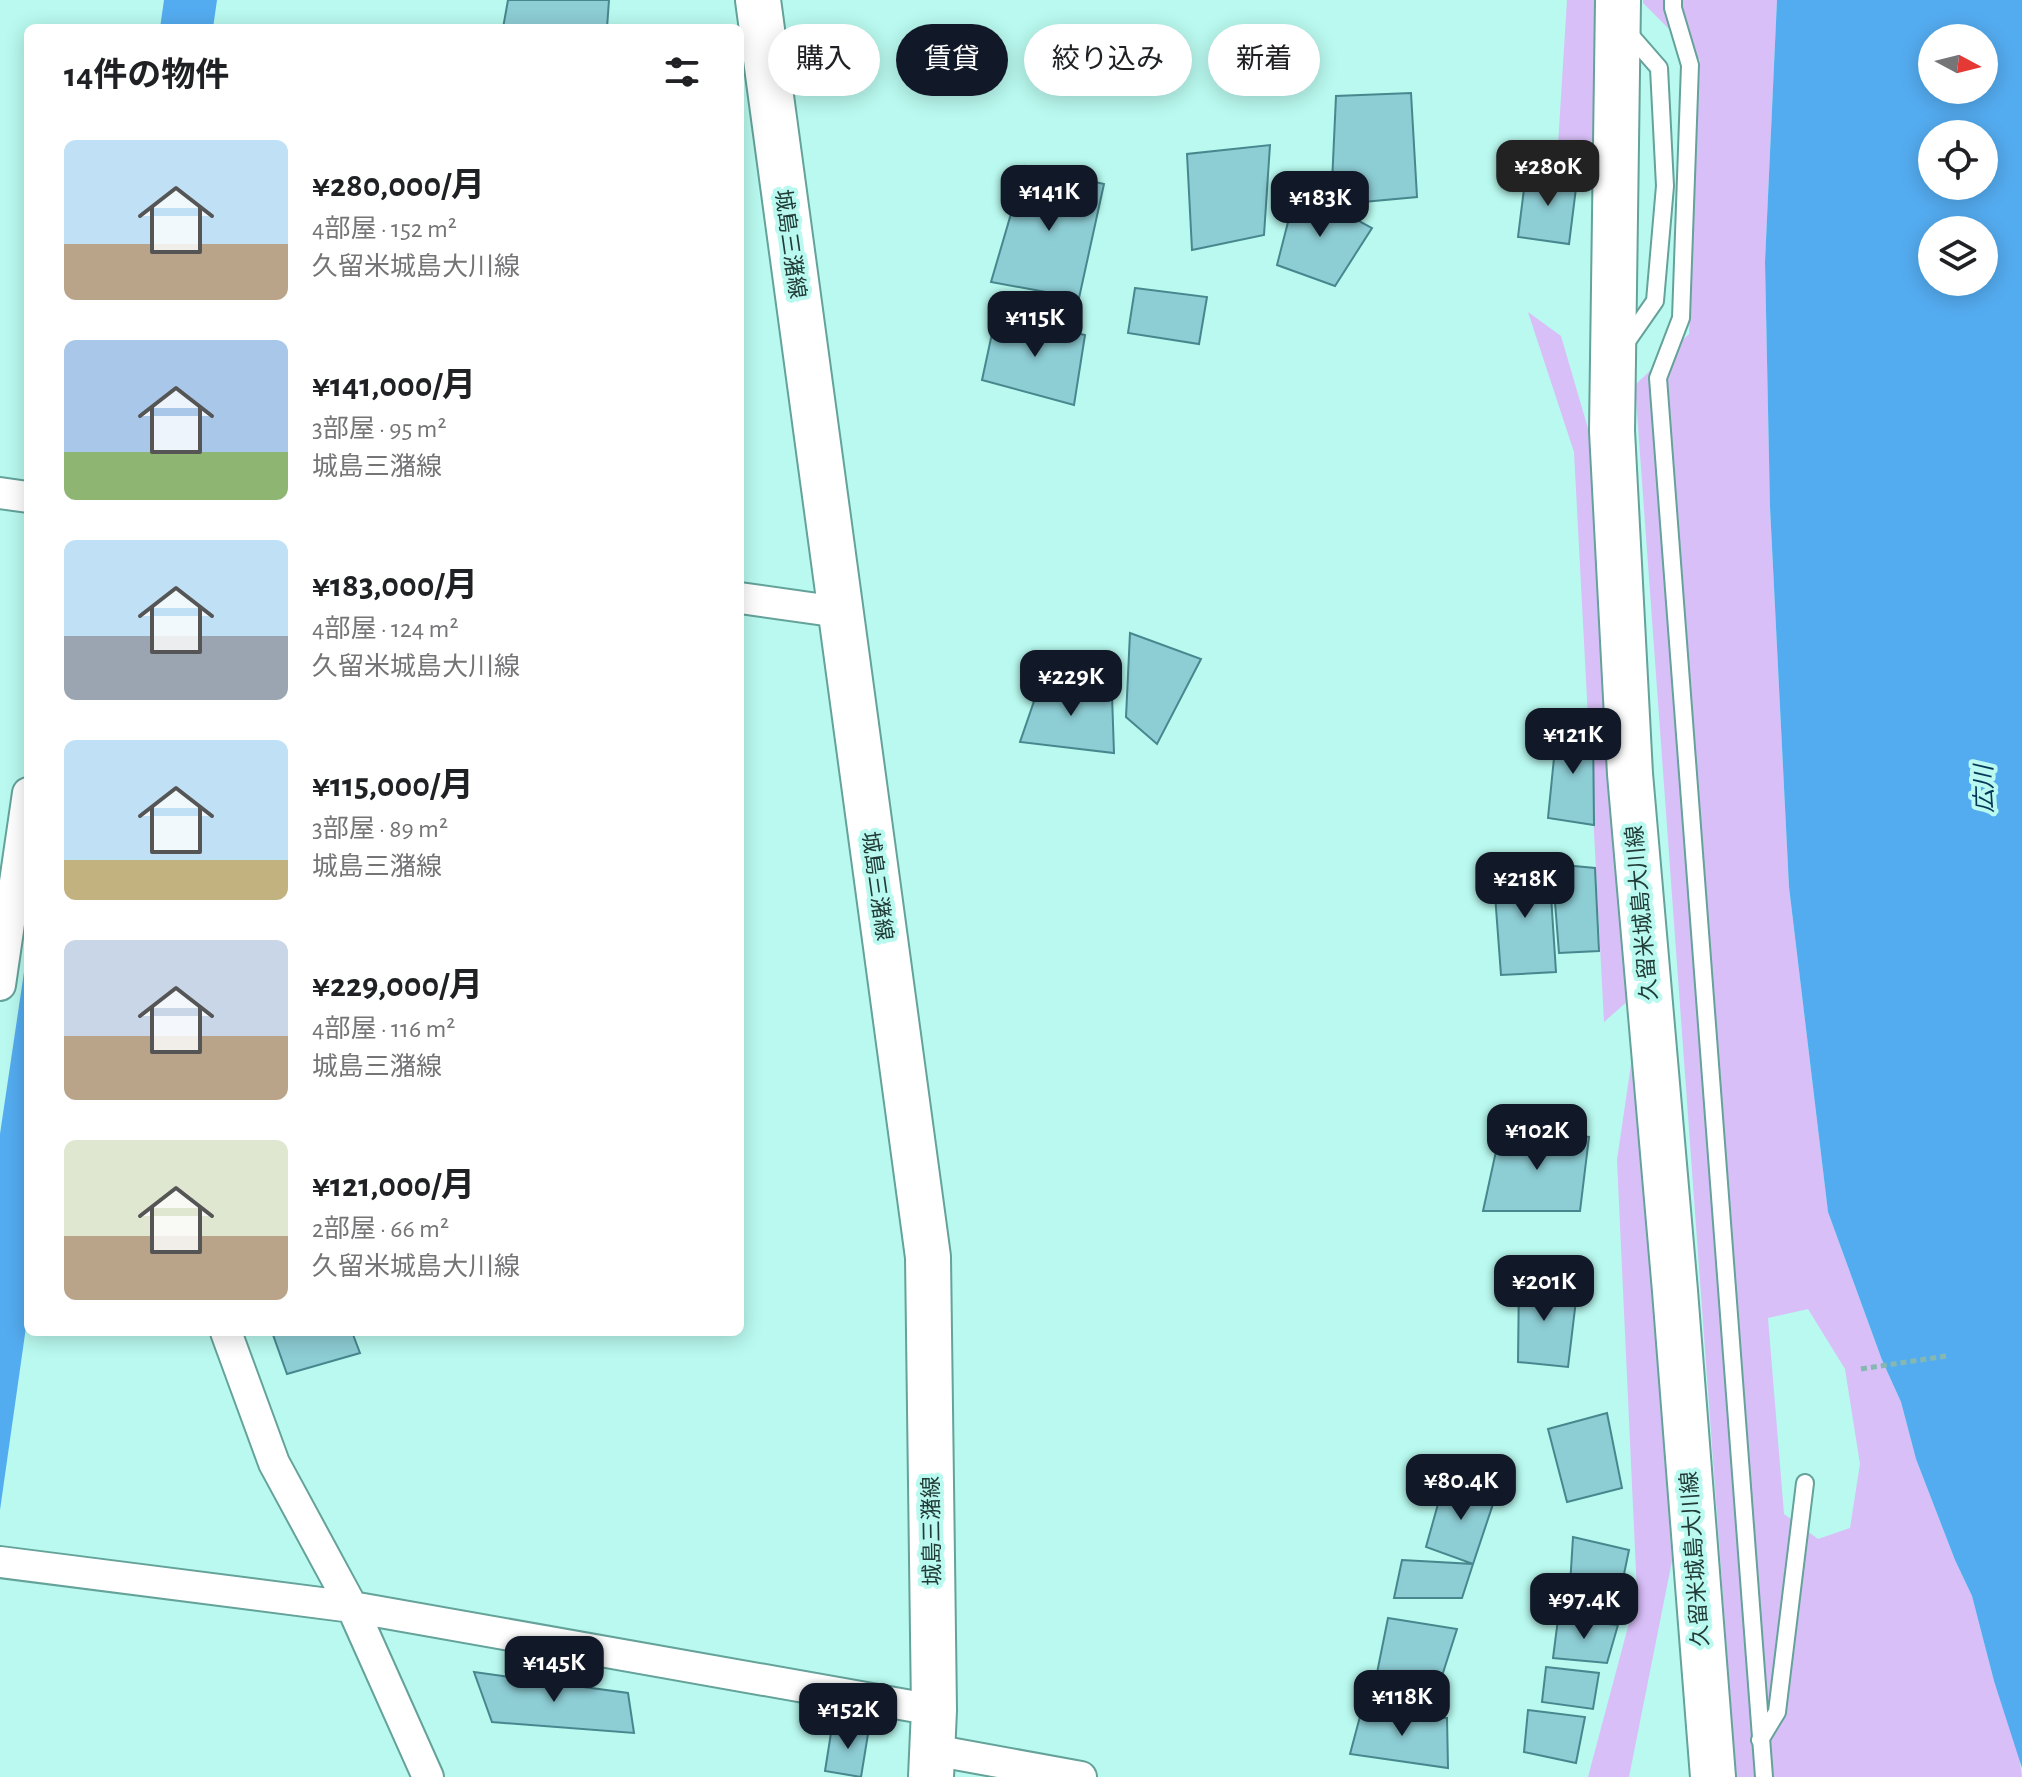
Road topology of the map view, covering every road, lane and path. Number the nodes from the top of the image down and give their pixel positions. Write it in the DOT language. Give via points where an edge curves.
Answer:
graph roads {
  1 [pos="758,0"];
  2 [pos="1673,0"];
  3 [pos="1618,11"];
  4 [pos="1665,186"];
  5 [pos="1686,187"];
  6 [pos="1613,361"];
  7 [pos="0,493"];
  8 [pos="24,496"];
  9 [pos="744,599"];
  10 [pos="839,612"];
  11 [pos="24,820"];
  12 [pos="0,985"];
  13 [pos="227,1336"];
  14 [pos="1946,1356"];
  15 [pos="1861,1369"];
  16 [pos="1805,1483"];
  17 [pos="4,1562"];
  18 [pos="352,1607"];
  19 [pos="1760,1740"];
  20 [pos="932,1746"];
  21 [pos="428,1777"];
  22 [pos="1081,1777"];
  23 [pos="1713,1777"];
  24 [pos="1764,1777"];
  1 -- 10 [label="main road, 城島三潴線"];
  2 -- 5 [label="lane" via="1690,65"];
  3 -- 4 [label="lane" via="1659,68"];
  3 -- 6 [label="main road, 久留米城島大川線"];
  4 -- 5 [label="lane"];
  4 -- 6 [label="lane" via="1655,301"];
  5 -- 19 [label="lane" via="1681,318 1658,378"];
  6 -- 23 [label="main road, 久留米城島大川線" via="1630,774"];
  7 -- 8 [label="street"];
  9 -- 10 [label="street"];
  10 -- 20 [label="main road, 城島三潴線" via="928,1257"];
  11 -- 12 [label="street"];
  13 -- 18 [label="street" via="274,1463"];
  14 -- 15 [label="path"];
  16 -- 19 [label="lane" via="1777,1712"];
  17 -- 18 [label="street"];
  18 -- 20 [label="street"];
  18 -- 21 [label="street"];
  19 -- 24 [label="lane"];
  20 -- 22 [label="street"];
}
